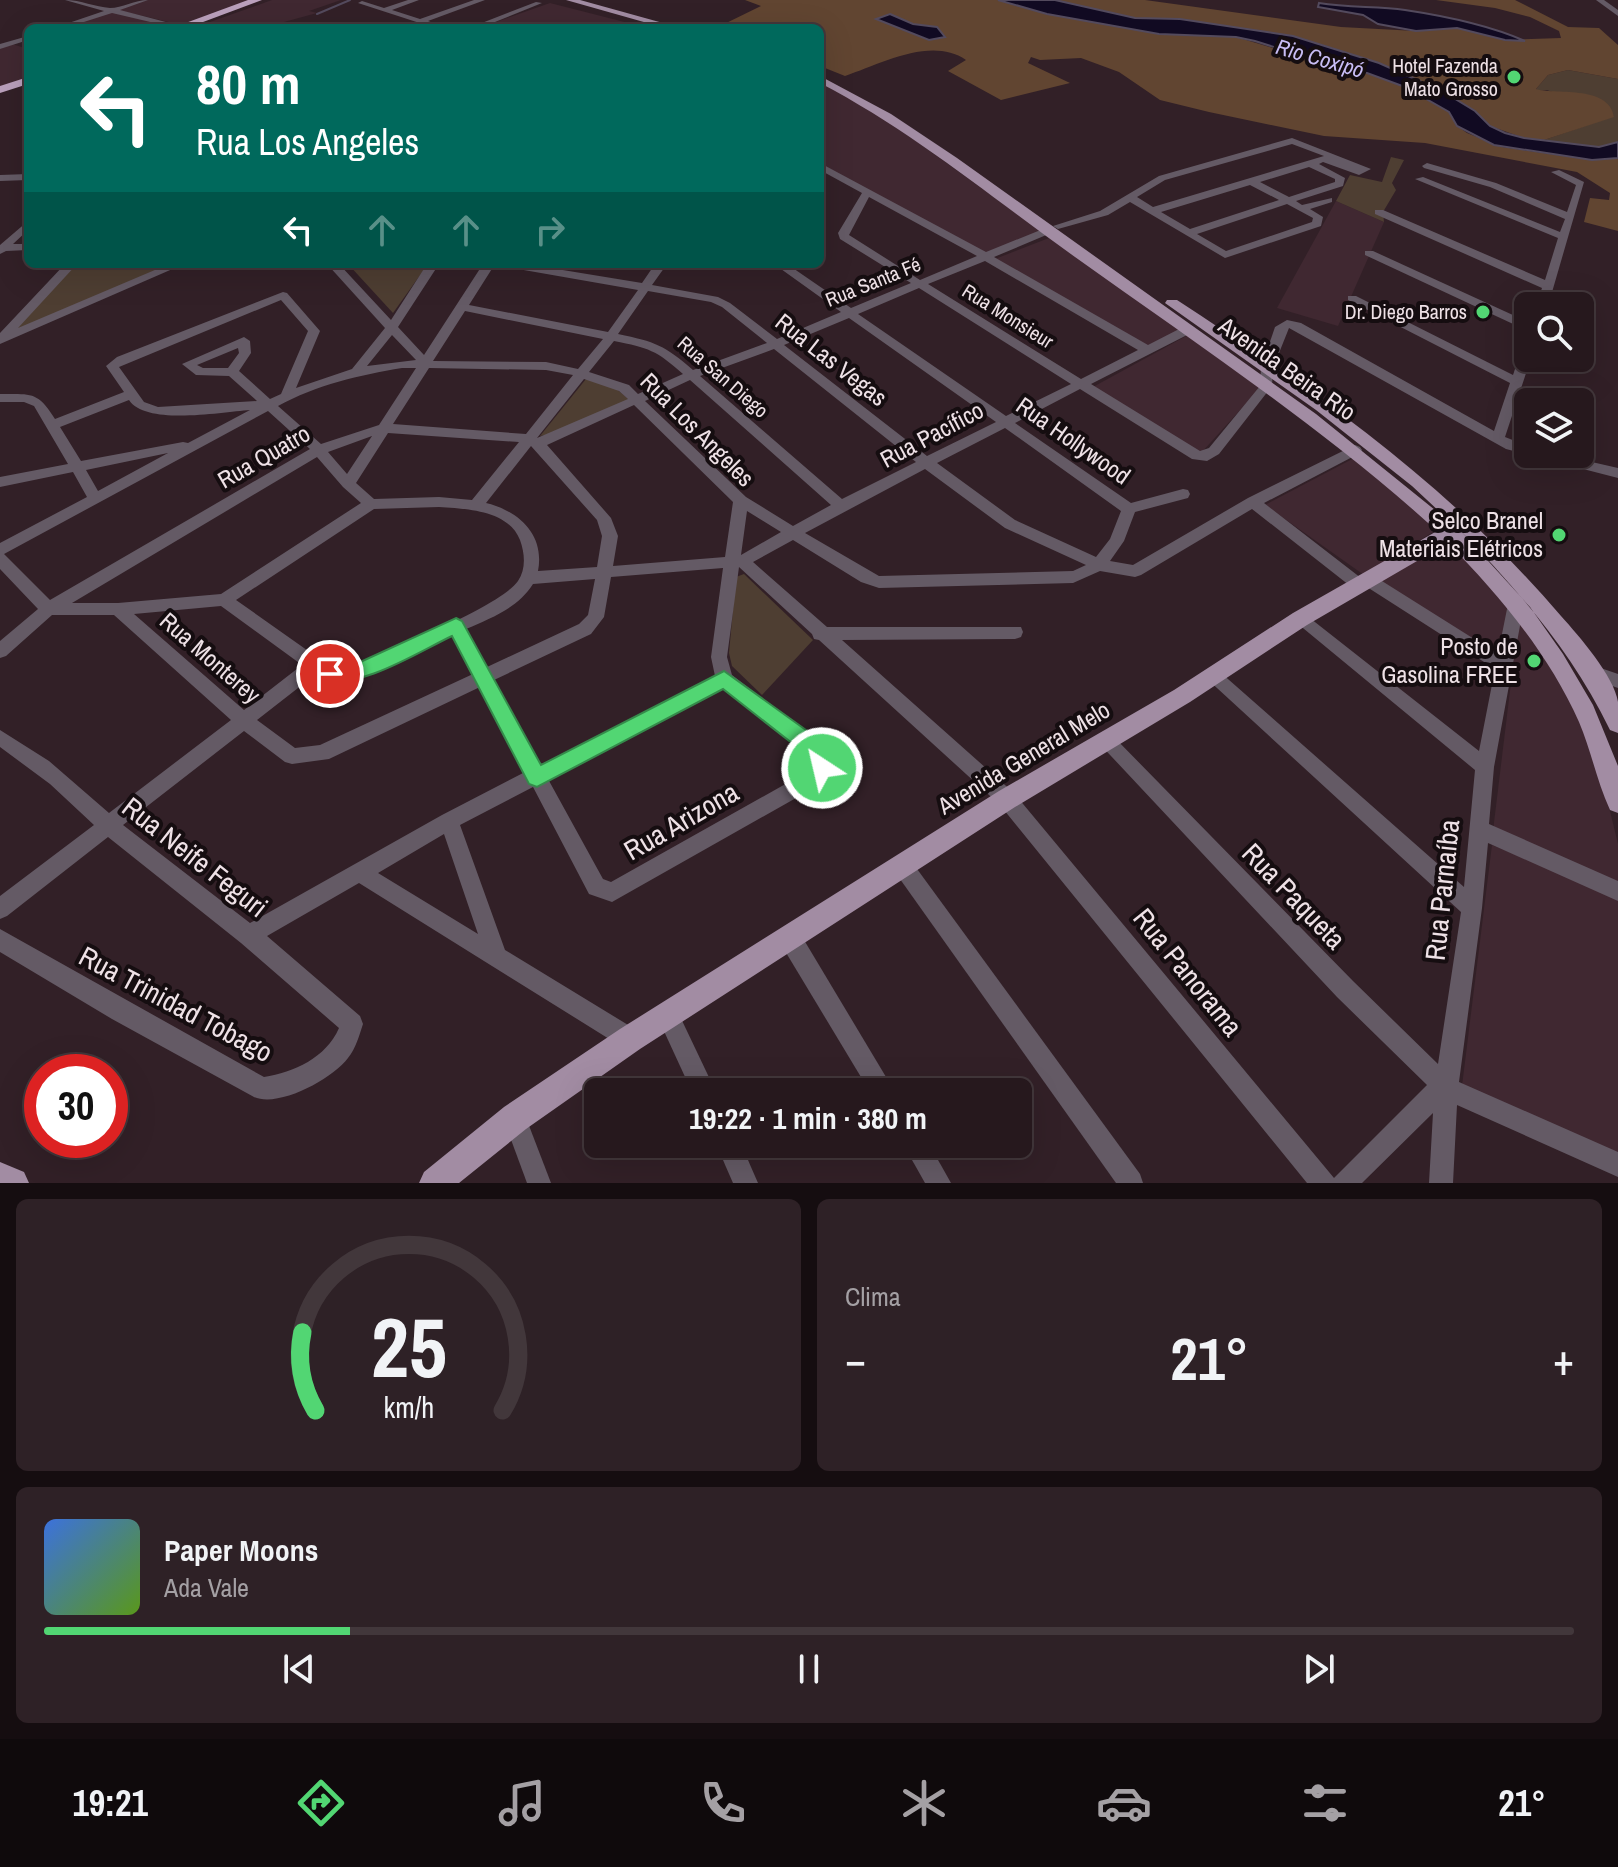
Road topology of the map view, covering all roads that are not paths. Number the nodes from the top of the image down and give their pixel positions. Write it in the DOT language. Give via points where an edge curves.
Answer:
graph roads {
  1 [pos="69,0"];
  2 [pos="144,0"];
  3 [pos="257,0"];
  4 [pos="268,0"];
  5 [pos="415,0"];
  6 [pos="481,0"];
  7 [pos="552,0"];
  8 [pos="570,0"];
  9 [pos="1600,0"];
  10 [pos="362,3"];
  11 [pos="538,3"];
  12 [pos="113,10"];
  13 [pos="384,10"];
  14 [pos="615,14"];
  15 [pos="1618,14"];
  16 [pos="70,24"];
  17 [pos="167,24"];
  18 [pos="193,24"];
  19 [pos="194,24"];
  20 [pos="424,24"];
  21 [pos="483,24"];
  22 [pos="646,24"];
  23 [pos="659,24"];
  24 [pos="0,39"];
  25 [pos="24,39"];
  26 [pos="13,43"];
  27 [pos="24,46"];
  28 [pos="0,47"];
  29 [pos="824,74"];
  30 [pos="824,81"];
  31 [pos="24,83"];
  32 [pos="0,92"];
  33 [pos="921,136"];
  34 [pos="1336,156"];
  35 [pos="1324,159"];
  36 [pos="1222,161"];
  37 [pos="1311,164"];
  38 [pos="1427,166"];
  39 [pos="1233,167"];
  40 [pos="824,168"];
  41 [pos="1556,172"];
  42 [pos="24,177"];
  43 [pos="0,178"];
  44 [pos="1251,178"];
  45 [pos="1420,179"];
  46 [pos="867,192"];
  47 [pos="1129,197"];
  48 [pos="1288,200"];
  49 [pos="1328,200"];
  50 [pos="1141,205"];
  51 [pos="1302,208"];
  52 [pos="1152,211"];
  53 [pos="1379,212"];
  54 [pos="1570,217"];
  55 [pos="24,228"];
  56 [pos="1056,228"];
  57 [pos="1188,233"];
  58 [pos="1564,237"];
  59 [pos="24,247"];
  60 [pos="1,249"];
  61 [pos="1369,253"];
  62 [pos="986,257"];
  63 [pos="67,268"];
  64 [pos="169,268"];
  65 [pos="337,268"];
  66 [pos="430,268"];
  67 [pos="486,268"];
  68 [pos="530,268"];
  69 [pos="658,268"];
  70 [pos="786,268"];
  71 [pos="918,284"];
  72 [pos="1123,285"];
  73 [pos="1548,286"];
  74 [pos="644,287"];
  75 [pos="1546,292"];
  76 [pos="1352,298"];
  77 [pos="461,307"];
  78 [pos="1178,307"];
  79 [pos="851,312"];
  80 [pos="1514,320"];
  81 [pos="393,326"];
  82 [pos="1187,330"];
  83 [pos="611,336"];
  84 [pos="0,340"];
  85 [pos="775,344"];
  86 [pos="1149,351"];
  87 [pos="425,363"];
  88 [pos="1267,368"];
  89 [pos="232,372"];
  90 [pos="356,372"];
  91 [pos="1520,372"];
  92 [pos="579,373"];
  93 [pos="691,375"];
  94 [pos="1517,382"];
  95 [pos="1081,385"];
  96 [pos="1266,386"];
  97 [pos="131,394"];
  98 [pos="286,396"];
  99 [pos="0,398"];
  100 [pos="639,399"];
  101 [pos="269,404"];
  102 [pos="1311,417"];
  103 [pos="1007,421"];
  104 [pos="55,424"];
  105 [pos="385,428"];
  106 [pos="1498,439"];
  107 [pos="532,441"];
  108 [pos="201,442"];
  109 [pos="1514,445"];
  110 [pos="319,450"];
  111 [pos="1355,450"];
  112 [pos="1384,455"];
  113 [pos="928,464"];
  114 [pos="78,466"];
  115 [pos="1594,467"];
  116 [pos="1618,473"];
  117 [pos="0,482"];
  118 [pos="348,484"];
  119 [pos="1183,494"];
  120 [pos="95,497"];
  121 [pos="741,501"];
  122 [pos="1253,502"];
  123 [pos="371,504"];
  124 [pos="477,504"];
  125 [pos="841,506"];
  126 [pos="1129,509"];
  127 [pos="1451,532"];
  128 [pos="797,533"];
  129 [pos="0,550"];
  130 [pos="0,559"];
  131 [pos="738,562"];
  132 [pos="1100,565"];
  133 [pos="604,574"];
  134 [pos="529,578"];
  135 [pos="1364,583"];
  136 [pos="224,600"];
  137 [pos="1516,604"];
  138 [pos="48,609"];
  139 [pos="118,609"];
  140 [pos="1300,619"];
  141 [pos="456,626"];
  142 [pos="1015,632"];
  143 [pos="820,634"];
  144 [pos="0,651"];
  145 [pos="315,665"];
  146 [pos="1505,667"];
  147 [pos="1592,672"];
  148 [pos="483,676"];
  149 [pos="1214,677"];
  150 [pos="724,679"];
  151 [pos="1618,681"];
  152 [pos="242,719"];
  153 [pos="1618,723"];
  154 [pos="0,738"];
  155 [pos="1105,740"];
  156 [pos="1485,767"];
  157 [pos="537,778"];
  158 [pos="1613,778"];
  159 [pos="1007,799"];
  160 [pos="1618,802"];
  161 [pos="449,821"];
  162 [pos="107,825"];
  163 [pos="1479,829"];
  164 [pos="902,865"];
  165 [pos="360,873"];
  166 [pos="1618,891"];
  167 [pos="1472,908"];
  168 [pos="0,909"];
  169 [pos="249,935"];
  170 [pos="790,938"];
  171 [pos="0,940"];
  172 [pos="497,957"];
  173 [pos="668,1016"];
  174 [pos="352,1024"];
  175 [pos="630,1039"];
  176 [pos="697,1078"];
  177 [pos="875,1078"];
  178 [pos="1445,1087"];
  179 [pos="515,1118"];
  180 [pos="734,1158"];
  181 [pos="924,1158"];
  182 [pos="1618,1165"];
  183 [pos="0,1178"];
  184 [pos="13,1183"];
  185 [pos="435,1183"];
  186 [pos="539,1183"];
  187 [pos="746,1183"];
  188 [pos="939,1183"];
  189 [pos="1131,1183"];
  190 [pos="1323,1183"];
  191 [pos="1344,1183"];
  192 [pos="1441,1183"];
  1 -- 12 [label="street"];
  2 -- 12 [label="street"];
  3 -- 18 [label="highway"];
  4 -- 19 [label="highway"];
  5 -- 13 [label="street"];
  6 -- 20 [label="street"];
  7 -- 14 [label="main road"];
  8 -- 14 [label="main road"];
  9 -- 15 [label="street"];
  10 -- 13 [label="street"];
  11 -- 21 [label="street"];
  12 -- 16 [label="street"];
  12 -- 17 [label="street"];
  13 -- 20 [label="street"];
  14 -- 22 [label="main road"];
  14 -- 23 [label="main road"];
  24 -- 26 [label="street"];
  25 -- 26 [label="street"];
  26 -- 27 [label="street"];
  26 -- 28 [label="street"];
  29 -- 33 [label="main road, Avenida Beira Rio" via="886,106"];
  30 -- 33 [label="main road, Avenida Beira Rio"];
  31 -- 32 [label="highway"];
  33 -- 56 [label="main road, Avenida Beira Rio"];
  34 -- 35 [label="street"];
  34 -- 35 [label="street" via="1366,169 1359,172"];
  34 -- 36 [label="street" via="1294,141"];
  35 -- 37 [label="street"];
  36 -- 39 [label="street"];
  36 -- 47 [label="street" via="1162,178"];
  37 -- 44 [label="street"];
  37 -- 48 [label="street" via="1340,178 1340,184"];
  38 -- 54 [label="street" via="1493,185"];
  40 -- 46 [label="street"];
  41 -- 54 [label="street" via="1581,184"];
  42 -- 43 [label="street"];
  44 -- 48 [label="street"];
  44 -- 52 [label="street"];
  45 -- 58 [label="street"];
  46 -- 62 [label="street"];
  46 -- 71 [label="street, Rua Monsieur" via="844,237"];
  47 -- 50 [label="street"];
  47 -- 56 [label="street" via="1104,213"];
  48 -- 51 [label="street"];
  48 -- 57 [label="street"];
  49 -- 51 [label="street"];
  50 -- 52 [label="street"];
  50 -- 56 [label="street"];
  51 -- 57 [label="street" via="1318,217 1314,226 1225,255"];
  52 -- 57 [label="street"];
  53 -- 73 [label="street"];
  54 -- 58 [label="street"];
  55 -- 60 [label="street"];
  56 -- 62 [label="street, Rua Santa Fé"];
  56 -- 72 [label="main road, Avenida Beira Rio"];
  56 -- 78 [label="main road, Avenida Beira Rio"];
  58 -- 73 [label="street"];
  59 -- 60 [label="street"];
  61 -- 80 [label="street"];
  62 -- 71 [label="street, Rua Santa Fé"];
  62 -- 86 [label="street"];
  63 -- 84 [label="street"];
  64 -- 84 [label="street"];
  65 -- 81 [label="street"];
  66 -- 81 [label="street"];
  67 -- 77 [label="street"];
  68 -- 74 [label="street, Rua Las Vegas"];
  69 -- 74 [label="street"];
  70 -- 79 [label="street, Rua Hollywood"];
  71 -- 79 [label="street, Rua Santa Fé"];
  71 -- 95 [label="street, Rua Monsieur"];
  72 -- 78 [label="main road" via="1169,309"];
  72 -- 82 [label="main road, Avenida Beira Rio"];
  73 -- 75 [label="street"];
  74 -- 83 [label="street"];
  74 -- 85 [label="street, Rua Las Vegas" via="714,299"];
  76 -- 94 [label="street"];
  77 -- 83 [label="street, Rua San Diego"];
  77 -- 87 [label="street"];
  78 -- 88 [label="main road, Avenida Beira Rio"];
  79 -- 85 [label="street, Rua Santa Fé"];
  79 -- 103 [label="street, Rua Hollywood"];
  81 -- 87 [label="street"];
  81 -- 90 [label="street"];
  82 -- 86 [label="street, Rua Pacífico"];
  82 -- 96 [label="main road, Avenida Beira Rio"];
  83 -- 92 [label="street"];
  83 -- 93 [label="street, Rua San Diego" via="663,350"];
  85 -- 93 [label="street, Rua Santa Fé"];
  85 -- 113 [label="street, Rua Las Vegas"];
  86 -- 95 [label="street, Rua Pacífico"];
  87 -- 90 [label="street, Rua Los Angeles"];
  87 -- 92 [label="street, Rua Los Angeles" via="546,366"];
  87 -- 105 [label="street"];
  88 -- 96 [label="street"];
  88 -- 106 [label="street" via="1281,327 1294,325"];
  88 -- 112 [label="main road, Avenida Beira Rio"];
  89 -- 101 [label="street"];
  90 -- 98 [label="street, Rua Los Angeles"];
  91 -- 94 [label="street"];
  92 -- 100 [label="street, Rua Los Angeles" via="624,388"];
  92 -- 107 [label="street"];
  93 -- 100 [label="street, Rua Santa Fé"];
  93 -- 125 [label="street, Rua San Diego"];
  94 -- 106 [label="street"];
  95 -- 96 [label="street, Rua Monsieur" via="1197,456 1214,451"];
  95 -- 103 [label="street, Rua Pacífico"];
  96 -- 102 [label="main road, Avenida Beira Rio"];
  97 -- 98 [label="street" via="112,366 283,295 314,331"];
  97 -- 101 [label="street" via="139,405 157,411"];
  97 -- 104 [label="street"];
  98 -- 101 [label="street, Rua Los Angeles"];
  99 -- 104 [label="street" via="36,400"];
  100 -- 107 [label="street, Rua Santa Fé"];
  100 -- 121 [label="street, Rua Los Angeles"];
  101 -- 108 [label="street, Rua Los Angeles"];
  101 -- 110 [label="street"];
  102 -- 111 [label="main road, Avenida Beira Rio"];
  102 -- 112 [label="main road" via="1315,411 1323,413"];
  103 -- 113 [label="street, Rua Pacífico"];
  103 -- 126 [label="street, Rua Hollywood"];
  104 -- 114 [label="street"];
  105 -- 107 [label="street, Rua Quatro"];
  105 -- 110 [label="street, Rua Quatro"];
  105 -- 118 [label="street"];
  106 -- 109 [label="street"];
  107 -- 124 [label="street"];
  107 -- 133 [label="street, Rua Monterey" via="604,518 610,536"];
  108 -- 114 [label="street"];
  108 -- 120 [label="street, Rua Los Angeles"];
  110 -- 118 [label="street"];
  110 -- 138 [label="street, Rua Quatro"];
  111 -- 122 [label="street"];
  111 -- 127 [label="main road, Avenida Beira Rio"];
  112 -- 147 [label="main road, Avenida Beira Rio" via="1470,527 1519,578"];
  113 -- 125 [label="street, Rua Pacífico"];
  113 -- 132 [label="street, Rua Las Vegas" via="1010,524"];
  114 -- 117 [label="street"];
  114 -- 120 [label="street"];
  115 -- 116 [label="street"];
  118 -- 123 [label="street"];
  119 -- 126 [label="street"];
  120 -- 129 [label="street, Rua Los Angeles"];
  121 -- 128 [label="street"];
  121 -- 131 [label="street, Rua Los Angeles"];
  122 -- 132 [label="street" via="1135,571"];
  122 -- 135 [label="street"];
  123 -- 124 [label="street"];
  123 -- 136 [label="street"];
  124 -- 134 [label="street" via="507,514 525,531 533,562"];
  125 -- 128 [label="street, Rua Pacífico"];
  126 -- 132 [label="street, Rua Hollywood"];
  127 -- 135 [label="main road, Avenida General Melo"];
  127 -- 137 [label="main road, Avenida Beira Rio"];
  128 -- 131 [label="street, Rua Pacífico"];
  128 -- 132 [label="street" via="879,582 1073,577"];
  130 -- 138 [label="street"];
  131 -- 133 [label="street"];
  131 -- 143 [label="street, Rua Panorama"];
  131 -- 150 [label="street, Rua Los Angeles" via="719,657"];
  133 -- 134 [label="street"];
  133 -- 148 [label="street, Rua Monterey" via="596,617 585,629"];
  134 -- 141 [label="street" via="494,610"];
  135 -- 140 [label="main road, Avenida General Melo"];
  135 -- 146 [label="street"];
  136 -- 139 [label="street"];
  136 -- 145 [label="street"];
  137 -- 146 [label="street, Rua Parnaíba"];
  137 -- 158 [label="main road, Avenida Beira Rio" via="1566,677"];
  138 -- 139 [label="street"];
  138 -- 144 [label="street"];
  139 -- 152 [label="street, Rua Monterey"];
  140 -- 149 [label="main road, Avenida General Melo"];
  140 -- 156 [label="street"];
  141 -- 145 [label="street" via="358,671 330,674"];
  141 -- 148 [label="street"];
  142 -- 143 [label="street"];
  143 -- 159 [label="street, Rua Panorama"];
  145 -- 152 [label="street"];
  146 -- 156 [label="street, Rua Parnaíba"];
  147 -- 151 [label="street"];
  147 -- 153 [label="main road, Avenida Beira Rio"];
  148 -- 152 [label="street, Rua Monterey" via="305,757 292,756"];
  148 -- 157 [label="street"];
  149 -- 155 [label="main road, Avenida General Melo"];
  149 -- 167 [label="street"];
  150 -- 157 [label="street"];
  150 -- 157 [label="street, Rua Arizona" via="810,745 822,768 812,779 628,884 612,892 596,887"];
  152 -- 162 [label="street"];
  154 -- 162 [label="street, Rua Neife Feguri"];
  155 -- 159 [label="main road, Avenida General Melo"];
  155 -- 178 [label="street, Rua Paqueta"];
  156 -- 163 [label="street, Rua Parnaíba"];
  157 -- 161 [label="street"];
  158 -- 160 [label="main road, Avenida Beira Rio"];
  159 -- 164 [label="main road, Avenida General Melo"];
  159 -- 190 [label="street, Rua Panorama"];
  161 -- 165 [label="street"];
  161 -- 172 [label="street"];
  162 -- 168 [label="street"];
  162 -- 169 [label="street, Rua Neife Feguri"];
  163 -- 166 [label="street"];
  163 -- 167 [label="street, Rua Parnaíba"];
  164 -- 170 [label="main road, Avenida General Melo"];
  164 -- 189 [label="street"];
  165 -- 169 [label="street"];
  165 -- 172 [label="street"];
  167 -- 178 [label="street, Rua Parnaíba"];
  169 -- 174 [label="street, Rua Neife Feguri"];
  170 -- 173 [label="main road, Avenida General Melo"];
  170 -- 177 [label="street"];
  171 -- 174 [label="street, Rua Trinidad Tobago" via="262,1089 283,1087 337,1055 349,1040"];
  172 -- 175 [label="street"];
  173 -- 175 [label="main road, Avenida General Melo"];
  173 -- 176 [label="street"];
  175 -- 179 [label="main road, Avenida General Melo"];
  178 -- 182 [label="street"];
  178 -- 191 [label="street"];
  178 -- 192 [label="street, Rua Parnaíba"];
  179 -- 185 [label="main road, Avenida General Melo"];
  179 -- 186 [label="street"];
  180 -- 187 [label="street"];
  181 -- 188 [label="street"];
  183 -- 184 [label="main road"];
}
